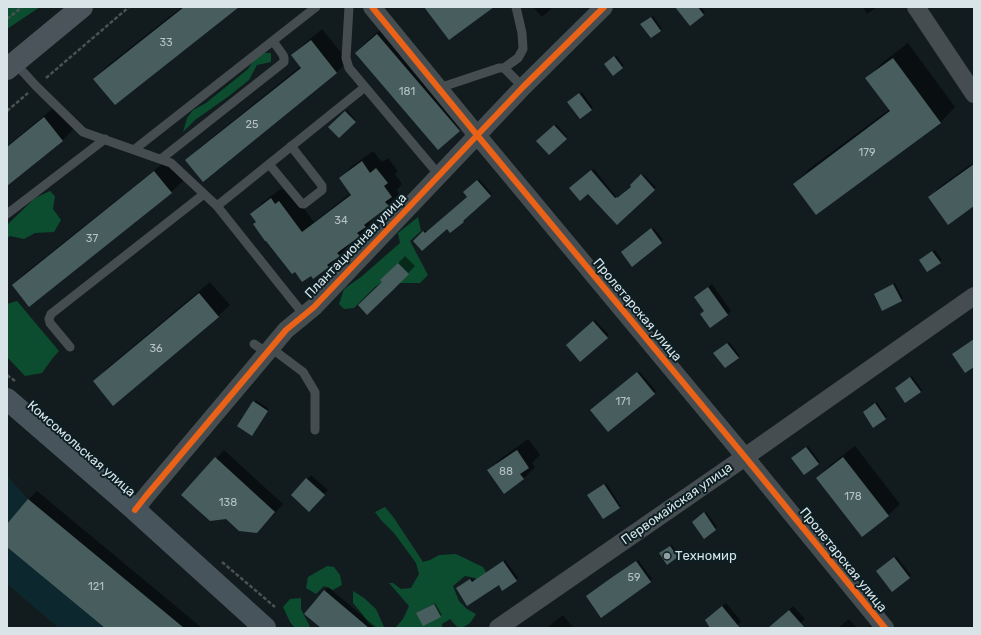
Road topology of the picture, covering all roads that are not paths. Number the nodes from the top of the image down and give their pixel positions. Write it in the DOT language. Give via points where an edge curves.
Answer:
graph roads {
  1 [pos="82,7"];
  2 [pos="316,7"];
  3 [pos="349,7"];
  4 [pos="372,7"];
  5 [pos="516,7"];
  6 [pos="604,7"];
  7 [pos="916,7"];
  8 [pos="273,41"];
  9 [pos="11,66"];
  10 [pos="504,68"];
  11 [pos="365,87"];
  12 [pos="523,87"];
  13 [pos="438,88"];
  14 [pos="974,94"];
  15 [pos="477,135"];
  16 [pos="105,139"];
  17 [pos="291,146"];
  18 [pos="135,149"];
  19 [pos="162,159"];
  20 [pos="269,164"];
  21 [pos="439,175"];
  22 [pos="204,194"];
  23 [pos="217,206"];
  24 [pos="7,214"];
  25 [pos="974,296"];
  26 [pos="304,315"];
  27 [pos="70,346"];
  28 [pos="264,349"];
  29 [pos="7,399"];
  30 [pos="315,430"];
  31 [pos="745,457"];
  32 [pos="135,510"];
  33 [pos="265,628"];
  34 [pos="498,628"];
  35 [pos="885,628"];
  1 -- 9 [label="main road"];
  2 -- 8 [label="lane"];
  3 -- 11 [label="lane" via="346,58 349,68"];
  4 -- 13 [label="street, Пролетарская улица"];
  5 -- 10 [label="lane" via="523,49 518,58"];
  6 -- 12 [label="street, Плантационная улица"];
  7 -- 14 [label="street"];
  8 -- 18 [label="lane"];
  8 -- 19 [label="lane" via="283,55 284,62"];
  9 -- 16 [label="lane" via="36,86 83,132"];
  10 -- 12 [label="lane"];
  10 -- 13 [label="lane"];
  11 -- 17 [label="lane"];
  11 -- 21 [label="lane"];
  12 -- 15 [label="street, Плантационная улица"];
  13 -- 15 [label="street, Пролетарская улица"];
  15 -- 21 [label="street, Плантационная улица"];
  15 -- 31 [label="street, Пролетарская улица"];
  16 -- 18 [label="lane"];
  16 -- 24 [label="lane"];
  17 -- 20 [label="lane"];
  17 -- 20 [label="lane" via="320,182 322,190 302,204"];
  18 -- 19 [label="lane"];
  19 -- 22 [label="lane" via="171,163"];
  20 -- 23 [label="lane"];
  21 -- 26 [label="street, Плантационная улица"];
  22 -- 23 [label="lane"];
  22 -- 27 [label="lane" via="51,314 50,323"];
  23 -- 26 [label="lane"];
  25 -- 31 [label="street, Первомайская улица"];
  26 -- 28 [label="street, Плантационная улица"];
  28 -- 30 [label="lane" via="303,372 315,392"];
  28 -- 32 [label="street, Плантационная улица"];
  29 -- 32 [label="main road, Комсомольская улица"];
  31 -- 34 [label="street, Первомайская улица"];
  31 -- 35 [label="street, Пролетарская улица"];
  32 -- 33 [label="main road, Комсомольская улица"];
}
